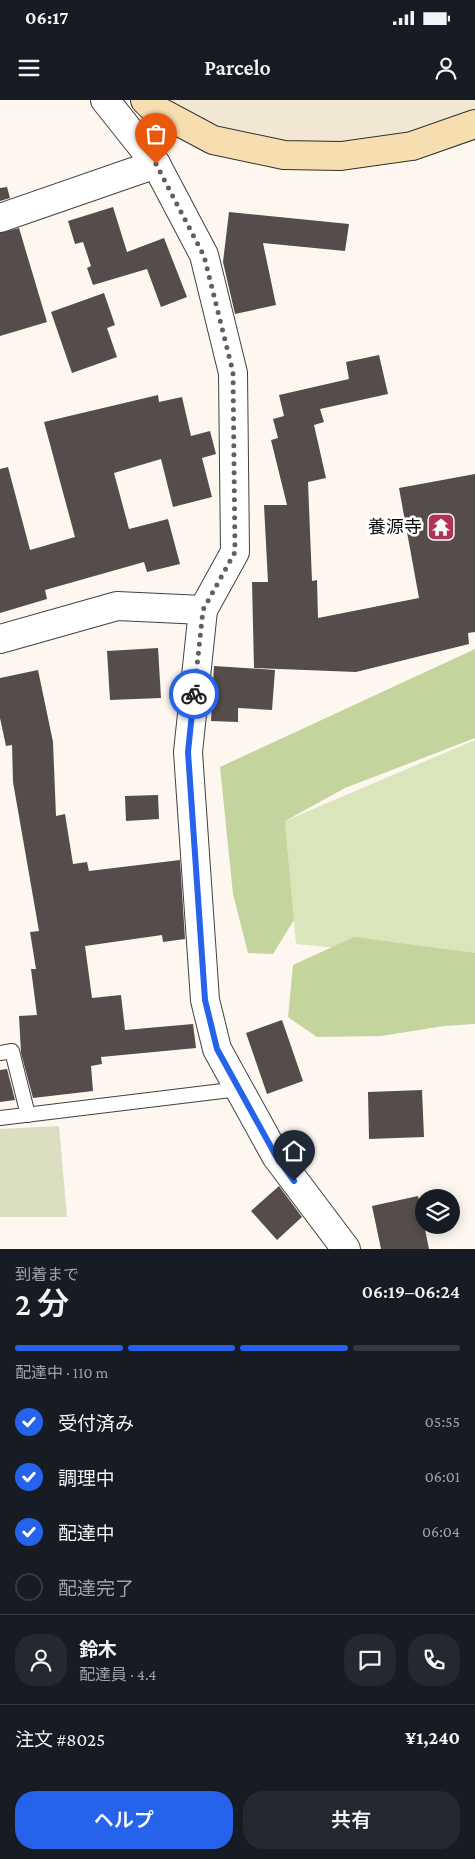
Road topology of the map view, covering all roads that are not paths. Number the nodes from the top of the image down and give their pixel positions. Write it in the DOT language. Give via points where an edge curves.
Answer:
graph roads {
  1 [pos="105,100"];
  2 [pos="146,100"];
  3 [pos="475,124"];
  4 [pos="156,164"];
  5 [pos="0,218"];
  6 [pos="203,610"];
  7 [pos="0,639"];
  8 [pos="0,1053"];
  9 [pos="239,1089"];
  10 [pos="28,1115"];
  11 [pos="0,1118"];
  12 [pos="346,1249"];
  1 -- 4 [label="street"];
  2 -- 3 [label="street" via="153,108 213,140 284,155 341,156 412,146"];
  4 -- 5 [label="street"];
  4 -- 6 [label="street" via="204,256 233,372 235,552"];
  6 -- 7 [label="street" via="117,606"];
  6 -- 9 [label="street" via="188,752 205,1000 217,1049"];
  8 -- 10 [label="lane" via="12,1051"];
  9 -- 10 [label="lane"];
  9 -- 12 [label="street" via="276,1156"];
  10 -- 11 [label="lane"];
}
